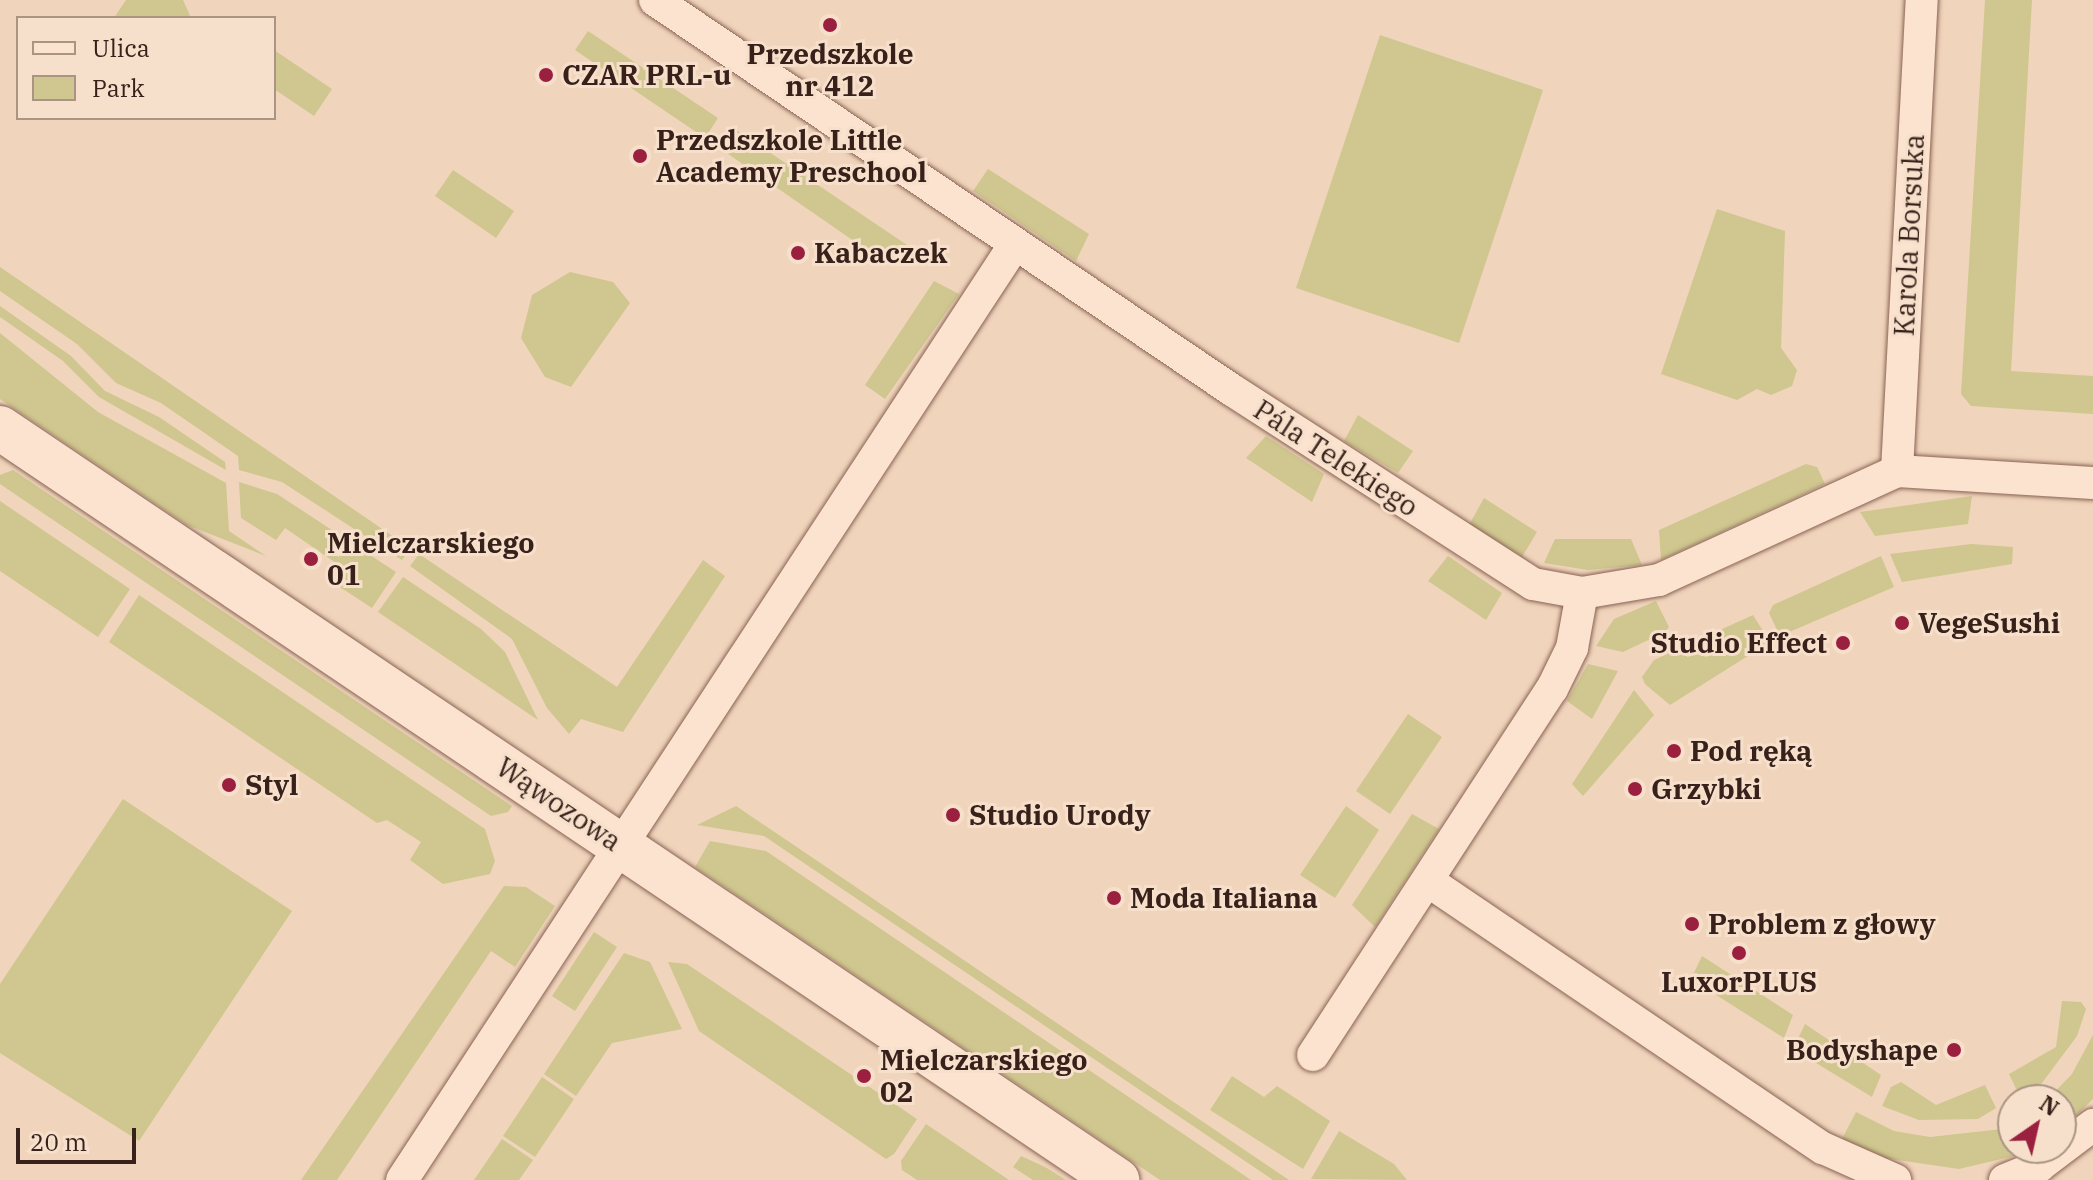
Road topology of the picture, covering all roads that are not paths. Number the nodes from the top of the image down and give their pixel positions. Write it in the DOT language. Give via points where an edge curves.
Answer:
graph roads {
  1 [pos="655,0"];
  2 [pos="1922,0"];
  3 [pos="1015,244"];
  4 [pos="0,428"];
  5 [pos="1897,471"];
  6 [pos="2093,483"];
  7 [pos="1582,593"];
  8 [pos="622,846"];
  9 [pos="1428,881"];
  10 [pos="1313,1055"];
  11 [pos="2093,1125"];
  12 [pos="402,1180"];
  13 [pos="1117,1180"];
  14 [pos="1895,1180"];
  15 [pos="2005,1180"];
  1 -- 3 [label="street, Pála Telekiego"];
  2 -- 5 [label="street, Karola Borsuka"];
  3 -- 7 [label="street, Pála Telekiego" via="1521,579"];
  3 -- 8 [label="street"];
  4 -- 8 [label="street, Wąwozowa"];
  5 -- 6 [label="street, Pála Telekiego"];
  5 -- 7 [label="street, Pála Telekiego" via="1659,580"];
  7 -- 9 [label="street" via="1572,648 1558,678"];
  8 -- 12 [label="street"];
  8 -- 13 [label="street, Wąwozowa"];
  9 -- 10 [label="street"];
  9 -- 14 [label="street" via="1823,1148"];
  11 -- 15 [label="street" via="2039,1166"];
}
